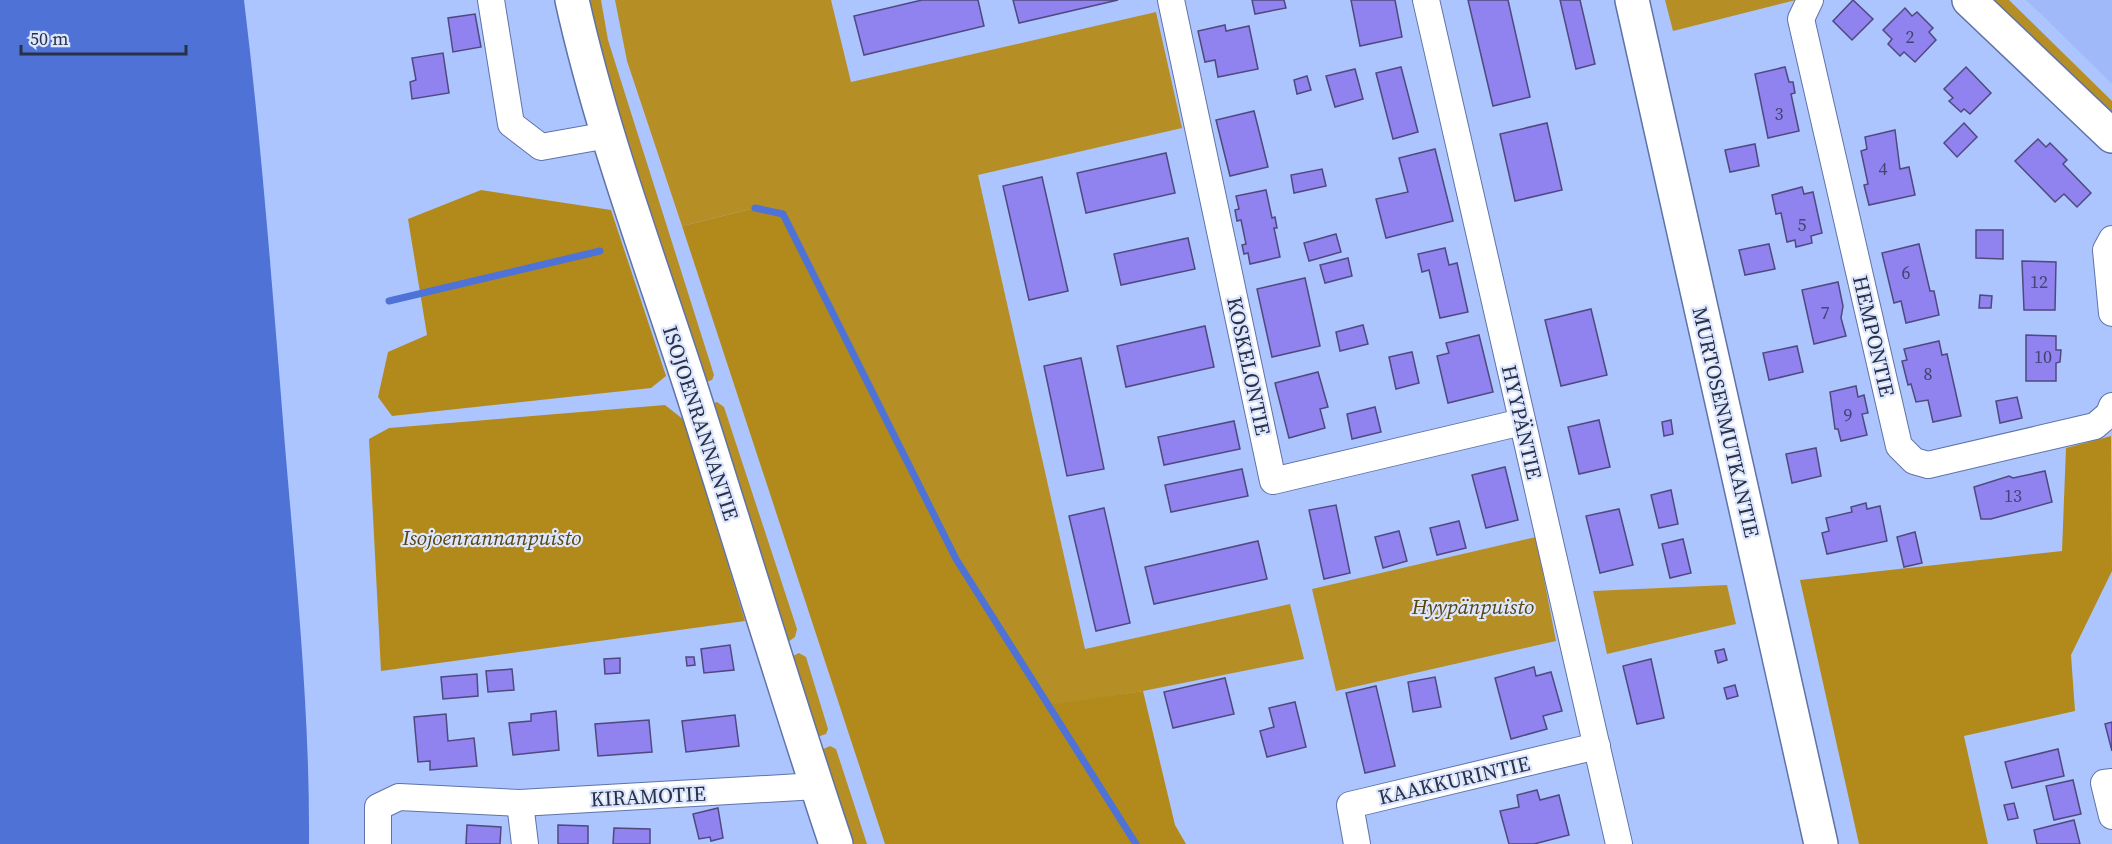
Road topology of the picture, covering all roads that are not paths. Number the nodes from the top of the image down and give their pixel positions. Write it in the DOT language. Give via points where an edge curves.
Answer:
graph roads {
  1 [pos="491,0"];
  2 [pos="572,0"];
  3 [pos="1171,0"];
  4 [pos="1426,0"];
  5 [pos="1632,0"];
  6 [pos="1810,0"];
  7 [pos="1969,0"];
  8 [pos="608,135"];
  9 [pos="2112,136"];
  10 [pos="2112,239"];
  11 [pos="2112,313"];
  12 [pos="2112,406"];
  13 [pos="1522,423"];
  14 [pos="1597,746"];
  15 [pos="2112,782"];
  16 [pos="817,786"];
  17 [pos="520,803"];
  18 [pos="2112,816"];
  19 [pos="378,844"];
  20 [pos="525,844"];
  21 [pos="836,844"];
  22 [pos="1357,844"];
  23 [pos="1619,844"];
  24 [pos="1821,844"];
  1 -- 8 [label="street" via="511,124 541,147"];
  2 -- 8 [label="street, ISOJOENRANNANTIE"];
  3 -- 13 [label="street, KOSKELONTIE" via="1273,481"];
  4 -- 13 [label="street, HYYPÄNTIE"];
  5 -- 24 [label="street, MURTOSENMUTKANTIE"];
  6 -- 12 [label="street, HEMPONTIE" via="1801,19 1899,446 1914,461 1928,465 2095,426"];
  7 -- 9 [label="street"];
  8 -- 16 [label="street, ISOJOENRANNANTIE"];
  10 -- 11 [label="street" via="2106,250"];
  13 -- 14 [label="street, HYYPÄNTIE"];
  14 -- 22 [label="street, KAAKKURINTIE" via="1350,805"];
  14 -- 23 [label="street, HYYPÄNTIE"];
  15 -- 18 [label="street" via="2104,783"];
  16 -- 17 [label="street, KIRAMOTIE"];
  16 -- 21 [label="street, ISOJOENRANNANTIE"];
  17 -- 19 [label="street, KIRAMOTIE" via="399,797 378,807"];
  17 -- 20 [label="street"];
}
